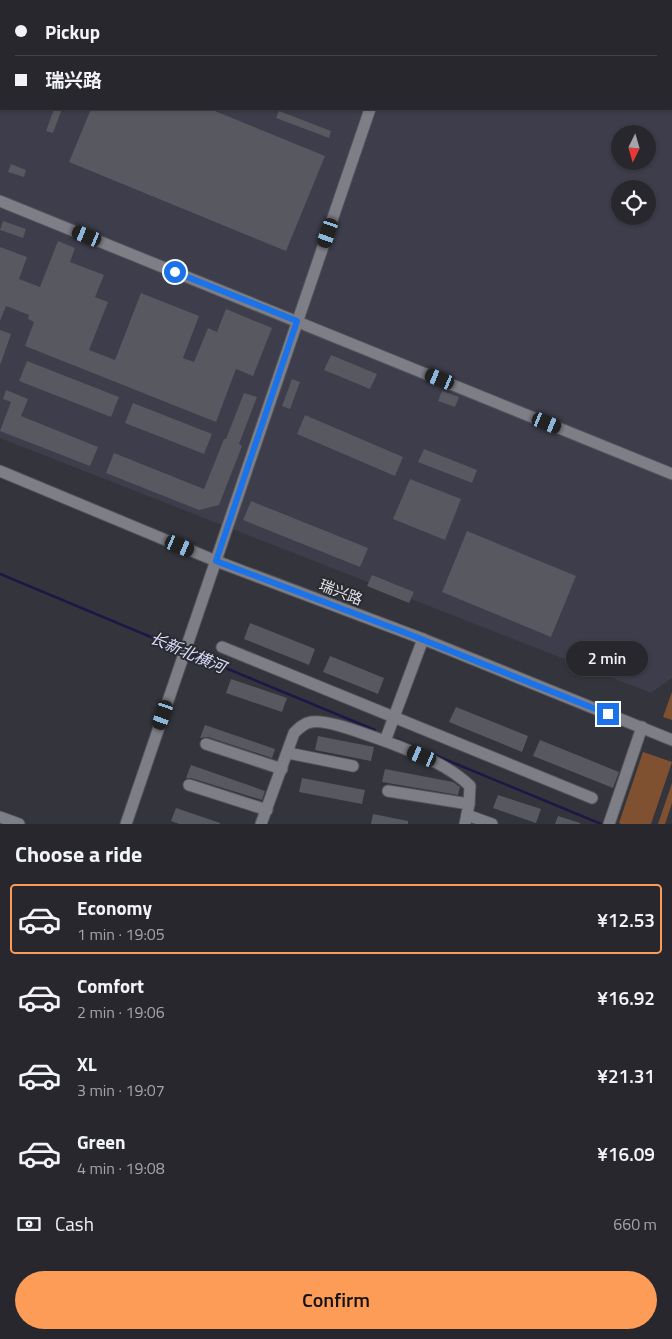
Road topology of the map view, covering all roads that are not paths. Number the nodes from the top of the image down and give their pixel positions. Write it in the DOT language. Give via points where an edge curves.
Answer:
graph roads {
  1 [pos="370,110"];
  2 [pos="0,201"];
  3 [pos="297,321"];
  4 [pos="0,471"];
  5 [pos="672,474"];
  6 [pos="216,561"];
  7 [pos="423,639"];
  8 [pos="222,647"];
  9 [pos="393,717"];
  10 [pos="642,728"];
  11 [pos="672,740"];
  12 [pos="385,741"];
  13 [pos="206,744"];
  14 [pos="288,753"];
  15 [pos="353,766"];
  16 [pos="282,769"];
  17 [pos="189,785"];
  18 [pos="388,791"];
  19 [pos="592,798"];
  20 [pos="267,810"];
  21 [pos="467,814"];
  22 [pos="0,817"];
  23 [pos="611,820"];
  24 [pos="19,824"];
  25 [pos="126,824"];
  26 [pos="261,824"];
  27 [pos="492,824"];
  1 -- 3 [label="street"];
  2 -- 3 [label="street"];
  3 -- 5 [label="street"];
  3 -- 6 [label="street"];
  4 -- 6 [label="street, 瑞兴路"];
  6 -- 7 [label="street, 瑞兴路"];
  6 -- 25 [label="street"];
  7 -- 9 [label="street"];
  7 -- 10 [label="street, 瑞兴路"];
  8 -- 9 [label="street"];
  9 -- 12 [label="street"];
  9 -- 19 [label="street"];
  10 -- 11 [label="street, 瑞兴路"];
  10 -- 23 [label="street"];
  12 -- 14 [label="street" via="327,723 311,722 294,733"];
  12 -- 21 [label="street" via="444,765 460,776 470,786"];
  13 -- 16 [label="street"];
  14 -- 15 [label="street"];
  14 -- 16 [label="street"];
  16 -- 20 [label="street"];
  17 -- 20 [label="street"];
  18 -- 21 [label="street"];
  20 -- 26 [label="street"];
  21 -- 27 [label="street"];
  22 -- 24 [label="street"];
}
